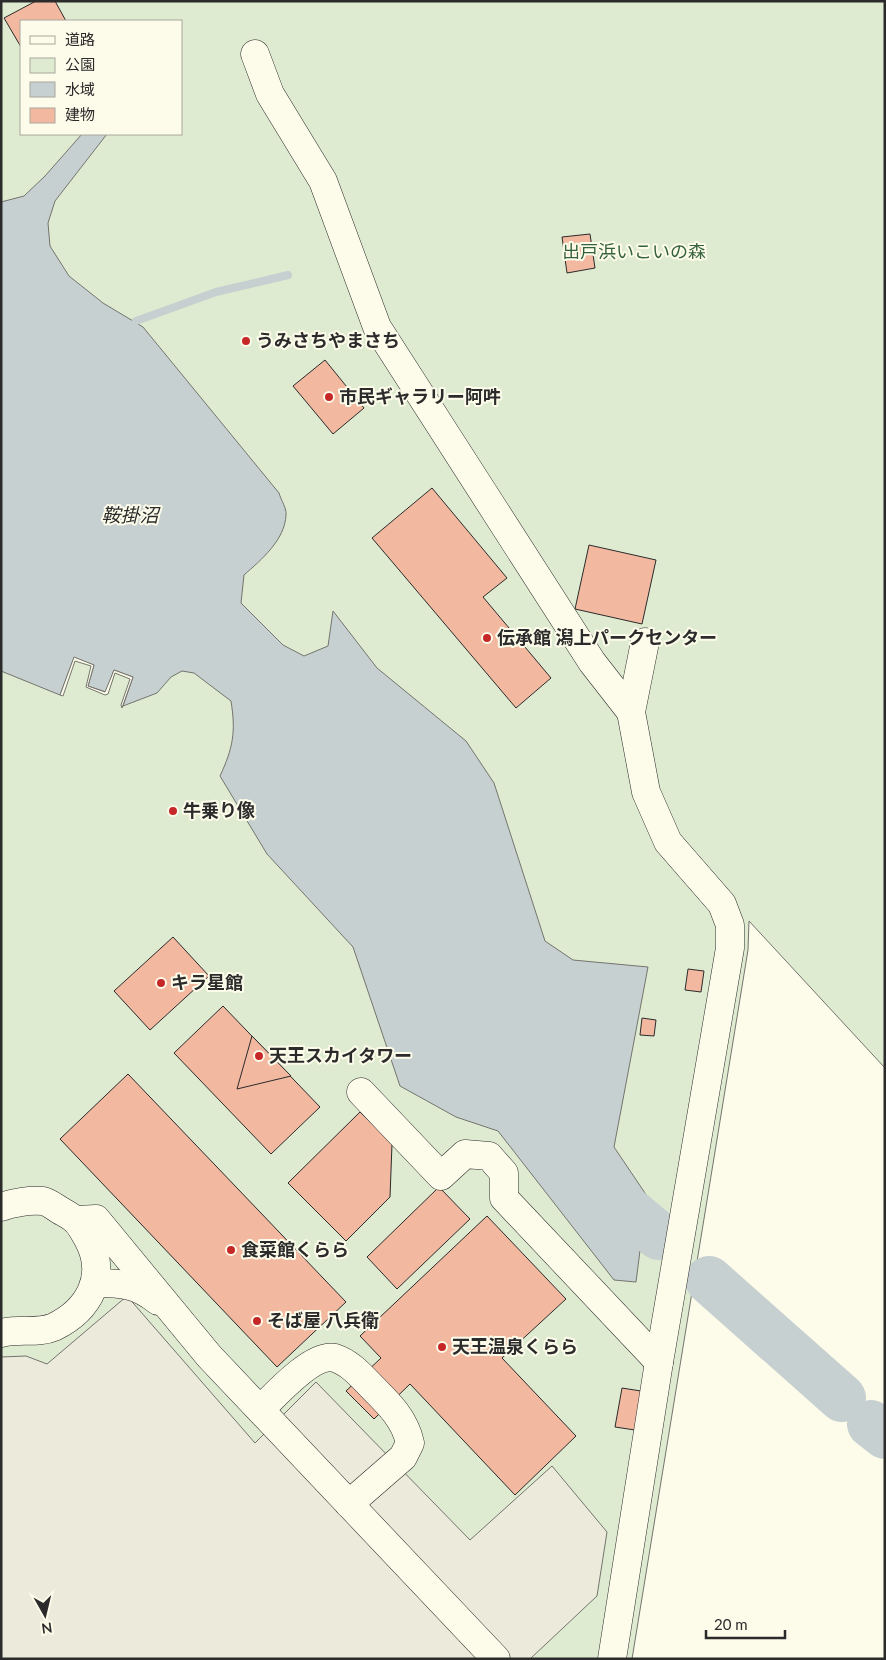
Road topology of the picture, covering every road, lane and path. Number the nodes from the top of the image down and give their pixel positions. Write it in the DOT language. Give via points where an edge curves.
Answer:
graph roads {
  1 [pos="255,54"];
  2 [pos="646,642"];
  3 [pos="632,712"];
  4 [pos="361,1092"];
  5 [pos="1,1207"];
  6 [pos="77,1220"];
  7 [pos="95,1283"];
  8 [pos="171,1311"];
  9 [pos="1,1332"];
  10 [pos="659,1362"];
  11 [pos="261,1409"];
  12 [pos="349,1504"];
  13 [pos="496,1659"];
  14 [pos="612,1659"];
  1 -- 3 [label="lane" via="270,94 323,181 377,327 592,662"];
  2 -- 3 [label="lane"];
  3 -- 10 [label="lane" via="646,792 660,826 668,842 722,904 730,926 728,957"];
  4 -- 10 [label="lane" via="440,1176 465,1154 489,1156 504,1172 504,1198"];
  5 -- 6 [label="lane" via="44,1201"];
  6 -- 7 [label="lane" via="94,1250"];
  6 -- 8 [label="lane" via="96,1219"];
  7 -- 8 [label="lane" via="119,1283 143,1289"];
  7 -- 9 [label="lane" via="85,1304 69,1319 52,1328"];
  8 -- 11 [label="lane"];
  10 -- 14 [label="lane"];
  11 -- 12 [label="lane"];
  11 -- 12 [label="lane" via="314,1361 333,1357 348,1364 389,1404 407,1428 410,1443 403,1457"];
  12 -- 13 [label="lane"];
}
